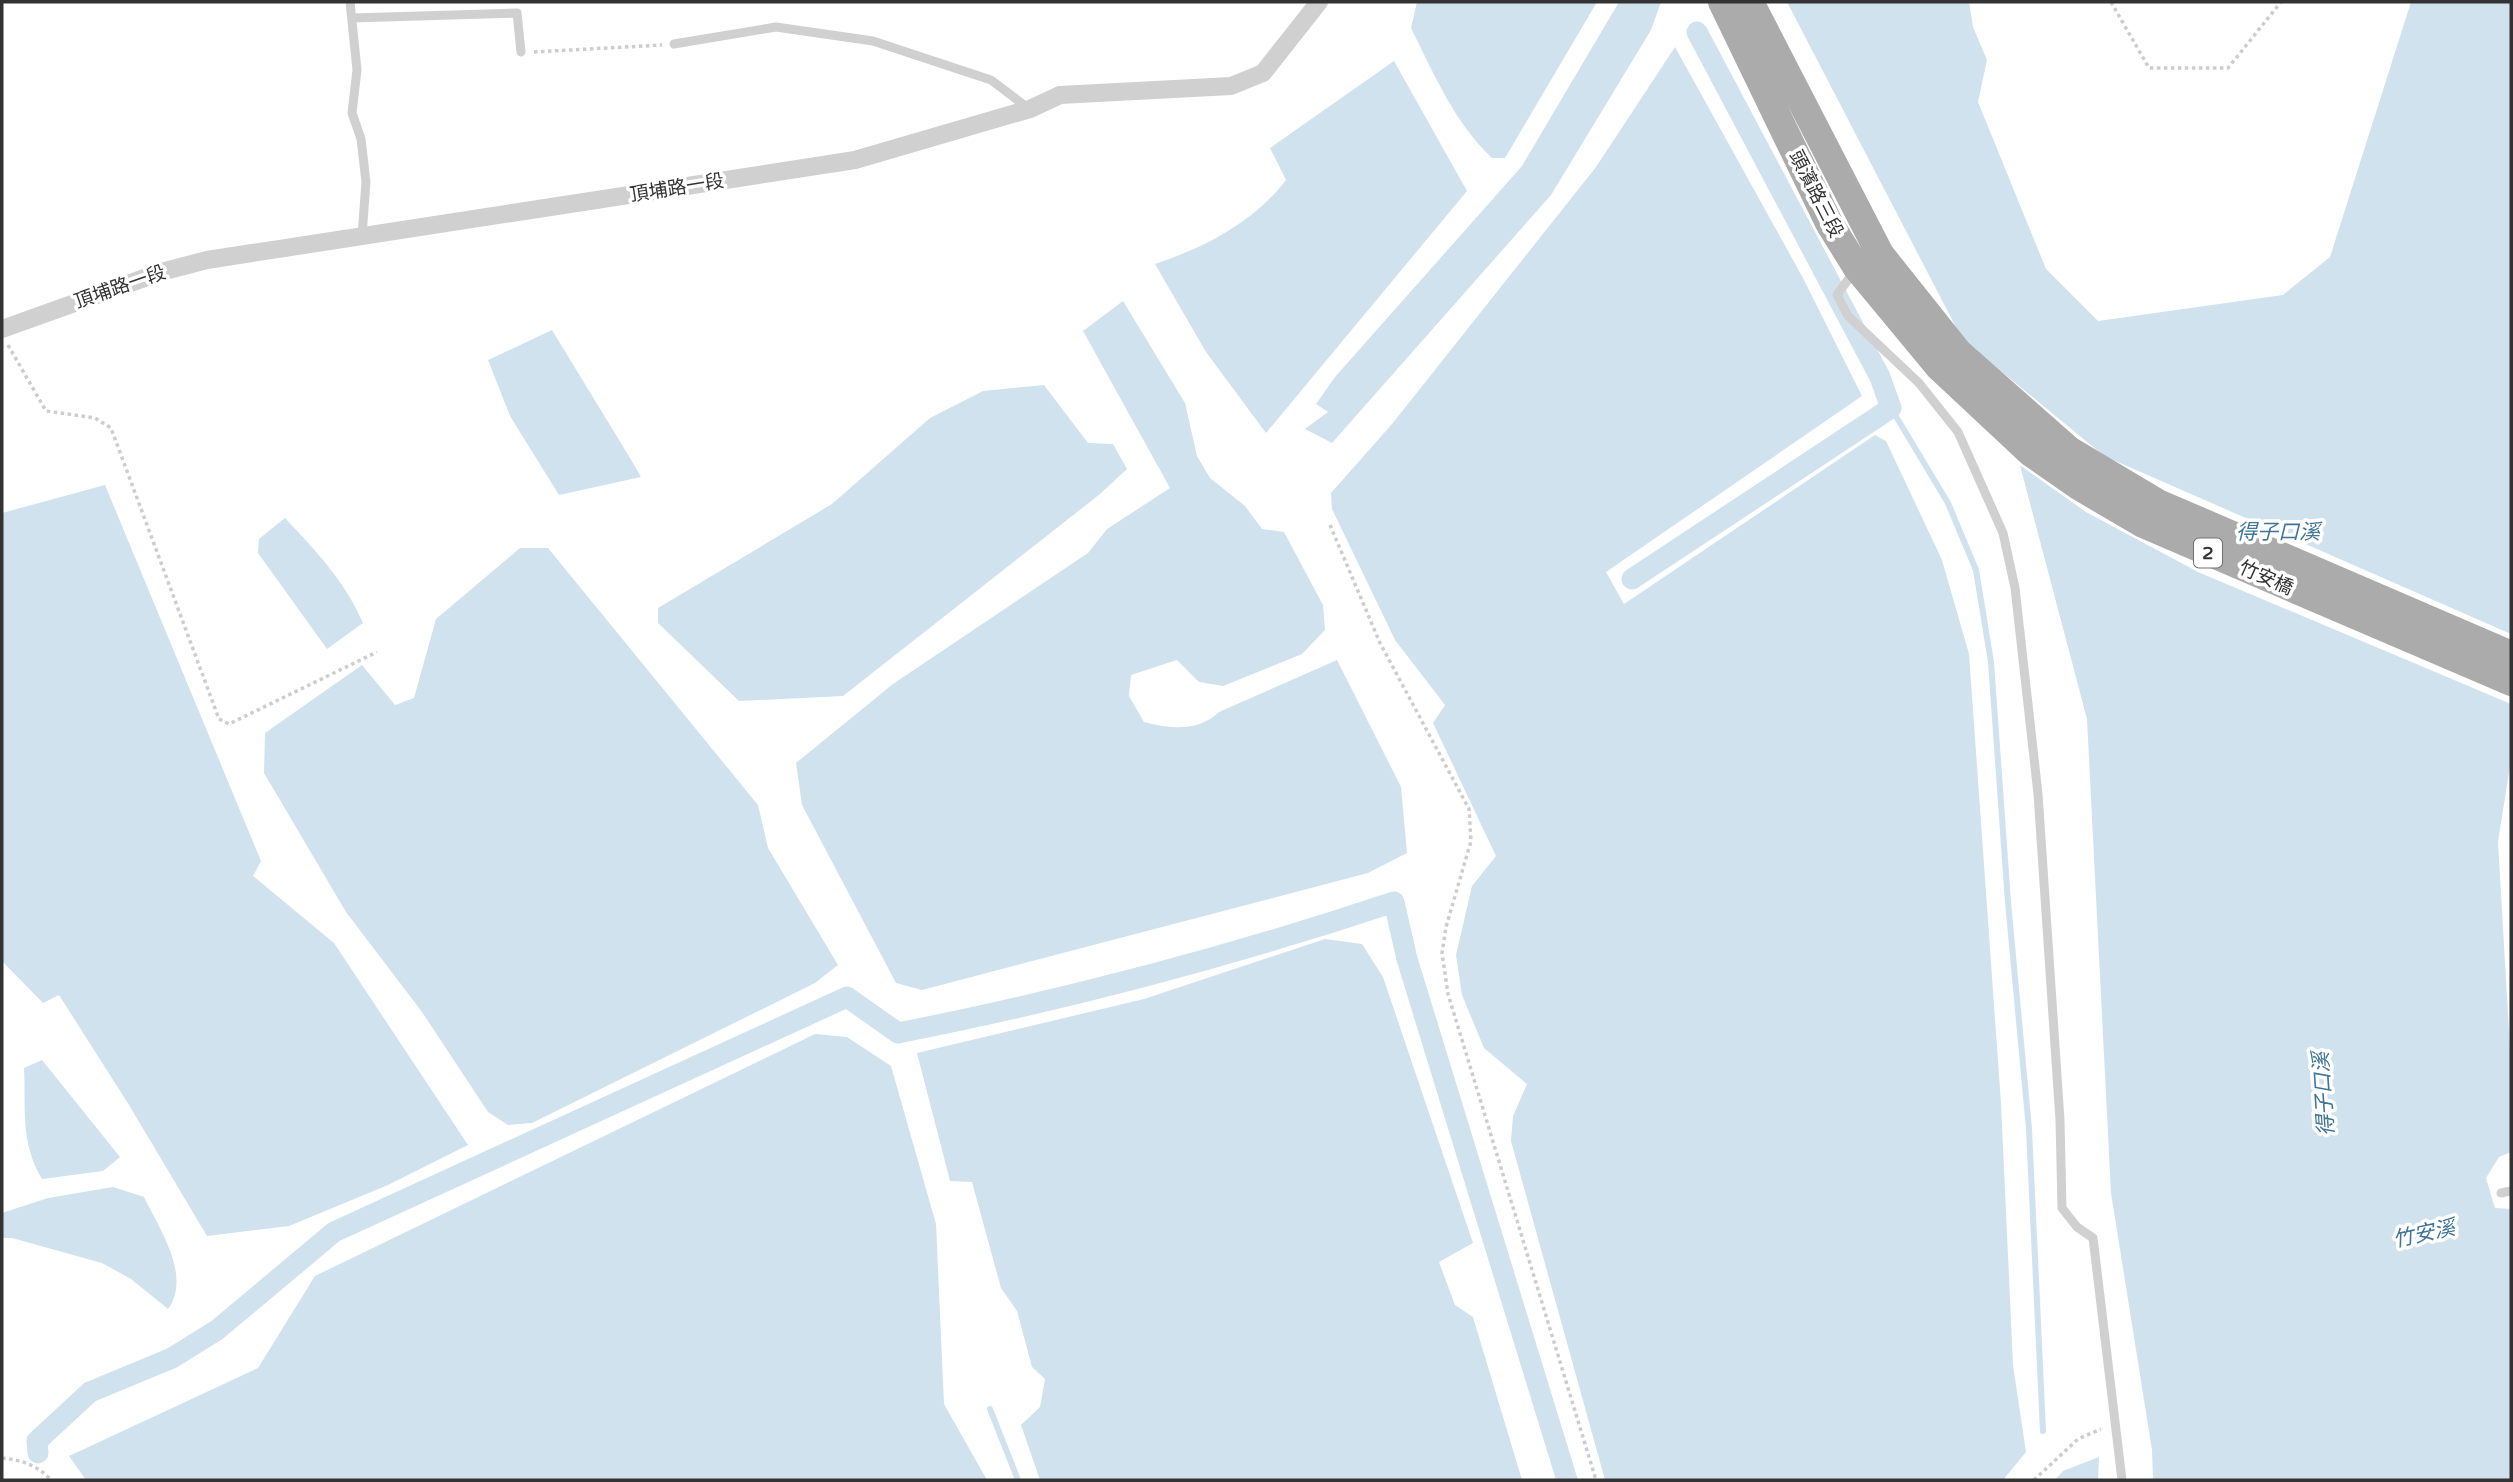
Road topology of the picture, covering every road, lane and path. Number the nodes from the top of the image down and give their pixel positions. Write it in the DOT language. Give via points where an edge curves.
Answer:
graph roads {
  1 [pos="349,2"];
  2 [pos="1319,2"];
  3 [pos="1722,2"];
  4 [pos="1750,2"];
  5 [pos="2111,2"];
  6 [pos="2281,2"];
  7 [pos="352,18"];
  8 [pos="674,44"];
  9 [pos="521,52"];
  10 [pos="1030,109"];
  11 [pos="362,236"];
  12 [pos="1868,261"];
  13 [pos="5,336"];
  14 [pos="1949,360"];
  15 [pos="1330,525"];
  16 [pos="377,652"];
  17 [pos="2511,655"];
  18 [pos="2511,682"];
  19 [pos="2511,1191"];
  20 [pos="2501,1193"];
  21 [pos="2117,1422"];
  22 [pos="2,1458"];
  23 [pos="51,1480"];
  24 [pos="1596,1480"];
  25 [pos="2034,1480"];
  26 [pos="2122,1480"];
  1 -- 7 [label="lane"];
  2 -- 10 [label="street, 頂埔路一段" via="1263,73 1231,86 1059,95"];
  3 -- 12 [label="main road, 頭濱路三段 / 2" via="1829,223"];
  4 -- 12 [label="main road, 頭濱路三段 / 2"];
  5 -- 6 [label="path" via="2149,68 2228,68"];
  7 -- 9 [label="lane" via="517,13"];
  7 -- 11 [label="lane" via="357,70 352,113 361,139 366,182"];
  8 -- 9 [label="path"];
  8 -- 10 [label="lane" via="776,27 873,41 991,80"];
  10 -- 11 [label="street, 頂埔路一段" via="855,160"];
  11 -- 13 [label="street, 頂埔路一段" via="207,260 161,272"];
  12 -- 14 [label="main road, 頭濱路三段 / 2"];
  12 -- 21 [label="lane" via="1837,295 1848,316 1919,383 1958,432 2007,547 2038,794 2062,1208 2093,1238"];
  13 -- 16 [label="path" via="46,411 95,418 111,428 219,719 229,724"];
  14 -- 17 [label="main road, 竹安橋 / 2" via="2069,450 2158,503"];
  14 -- 18 [label="main road, 竹安橋 / 2" via="2031,453 2143,524"];
  15 -- 24 [label="path" via="1380,643 1469,809 1471,841 1442,953 1448,994"];
  19 -- 20 [label="lane"];
  21 -- 25 [label="path" via="2078,1439"];
  21 -- 26 [label="lane"];
  22 -- 23 [label="path" via="22,1460"];
}
